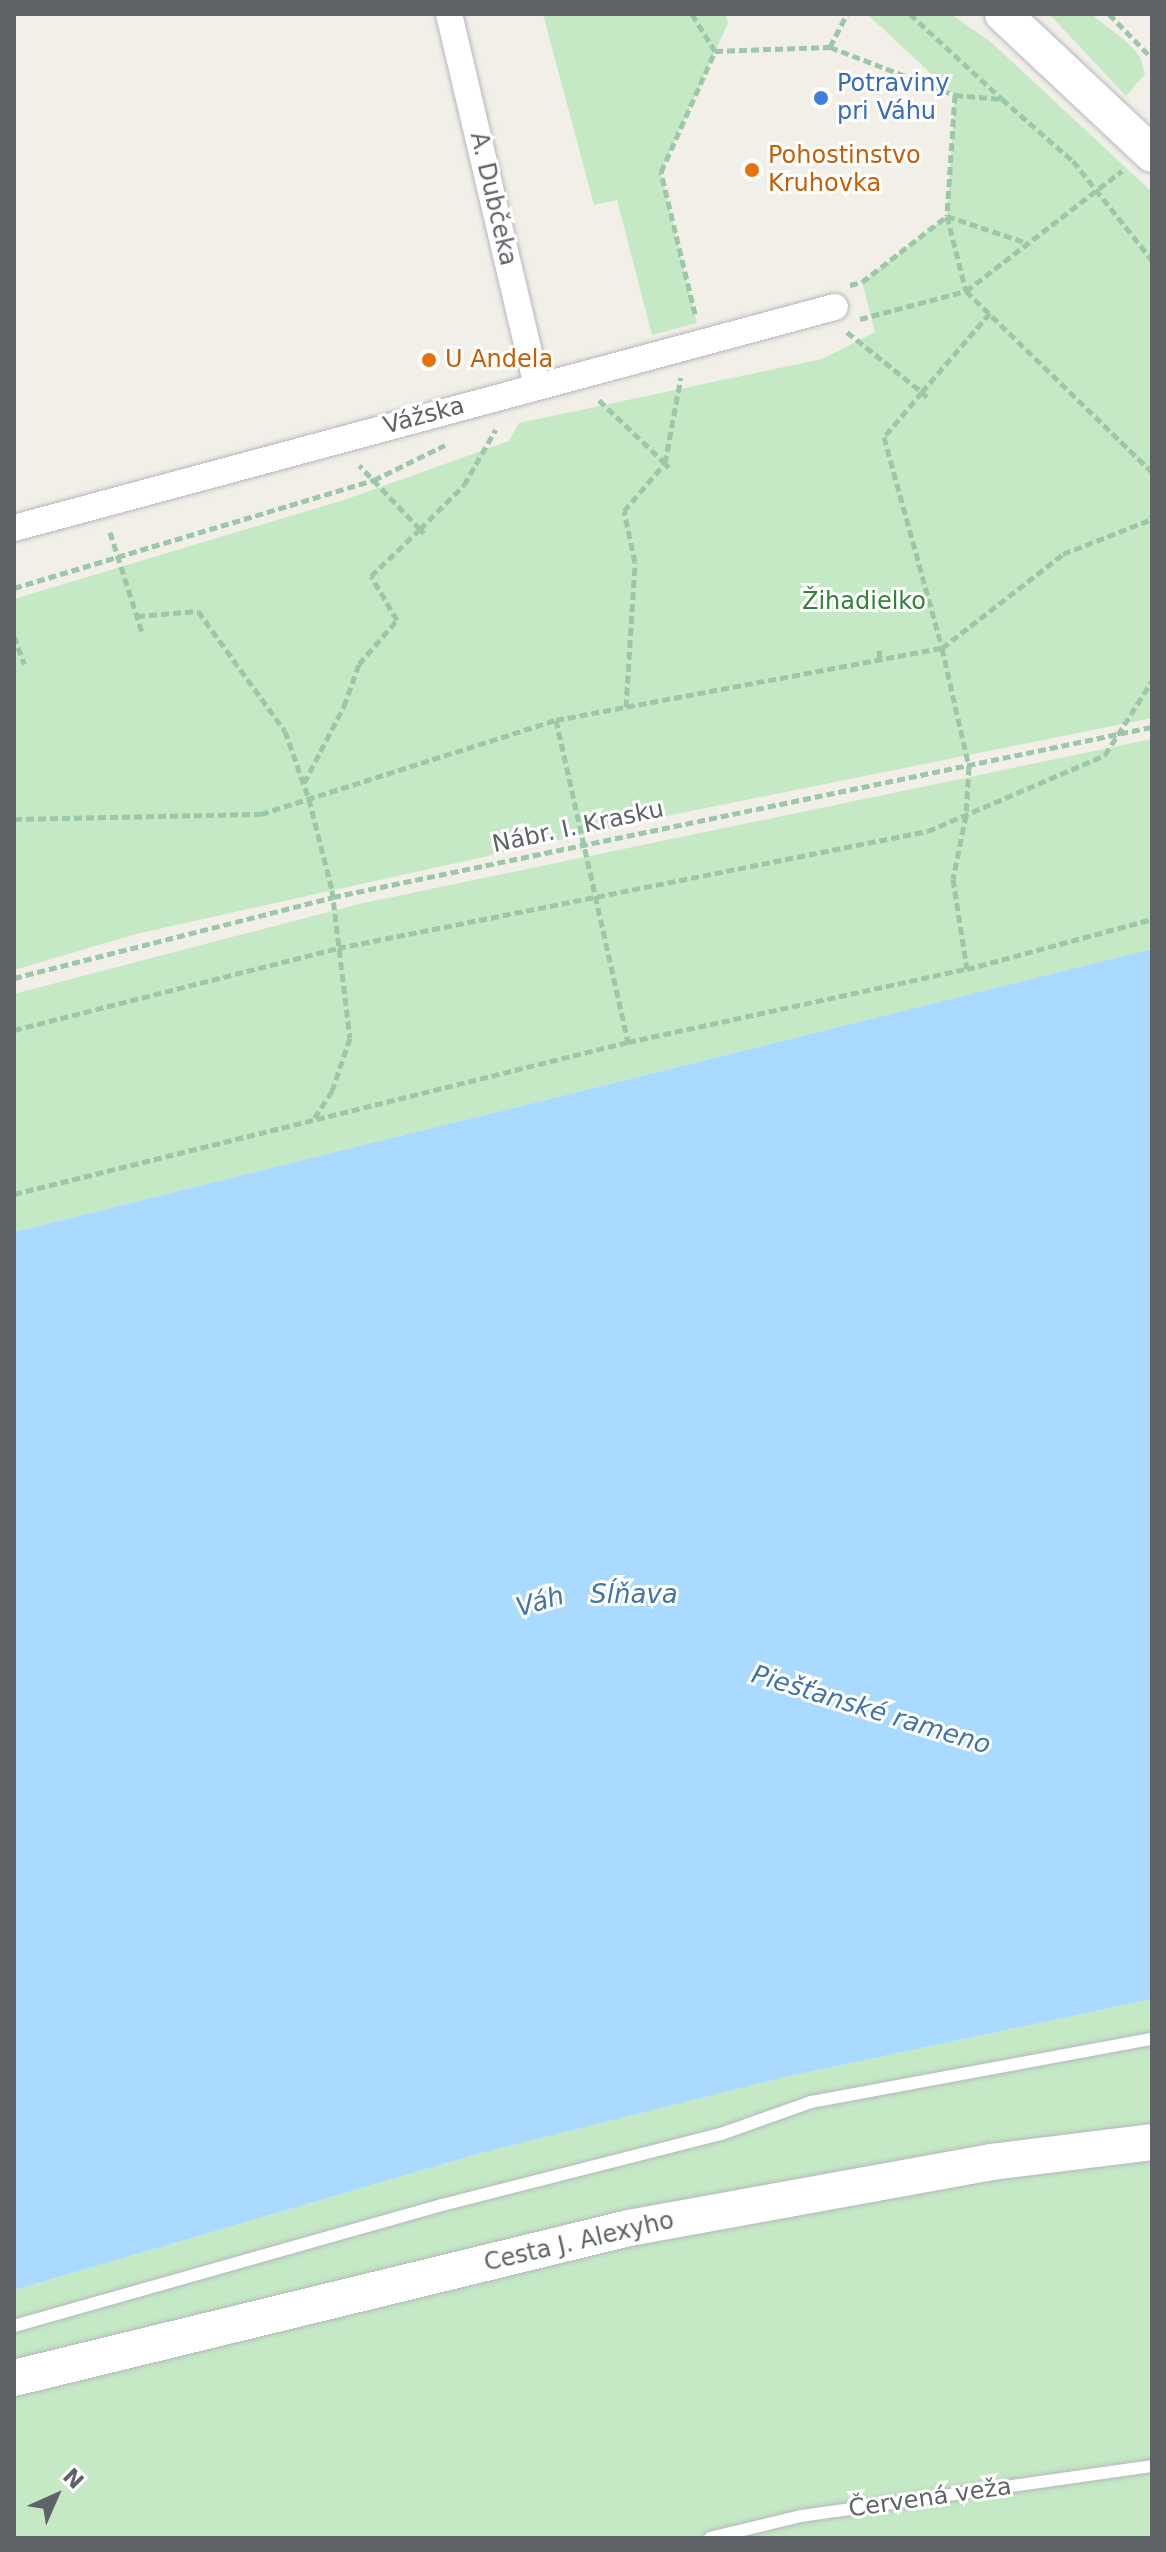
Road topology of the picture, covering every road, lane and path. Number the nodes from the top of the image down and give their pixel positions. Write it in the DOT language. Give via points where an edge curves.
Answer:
graph roads {
  1 [pos="449,14"];
  2 [pos="692,14"];
  3 [pos="847,14"];
  4 [pos="910,14"];
  5 [pos="1003,14"];
  6 [pos="1109,14"];
  7 [pos="830,47"];
  8 [pos="715,51"];
  9 [pos="1152,58"];
  10 [pos="955,95"];
  11 [pos="1002,99"];
  12 [pos="1139,161"];
  13 [pos="1096,190"];
  14 [pos="947,216"];
  15 [pos="1027,243"];
  16 [pos="1152,260"];
  17 [pos="966,291"];
  18 [pos="990,313"];
  19 [pos="836,316"];
  20 [pos="697,323"];
  21 [pos="683,364"];
  22 [pos="537,385"];
  23 [pos="589,390"];
  24 [pos="925,395"];
  25 [pos="491,423"];
  26 [pos="452,442"];
  27 [pos="667,465"];
  28 [pos="1152,472"];
  29 [pos="374,480"];
  30 [pos="102,504"];
  31 [pos="1152,519"];
  32 [pos="14,528"];
  33 [pos="422,531"];
  34 [pos="116,556"];
  35 [pos="14,588"];
  36 [pos="137,616"];
  37 [pos="142,632"];
  38 [pos="14,636"];
  39 [pos="942,648"];
  40 [pos="879,650"];
  41 [pos="880,660"];
  42 [pos="24,664"];
  43 [pos="1152,681"];
  44 [pos="626,707"];
  45 [pos="556,720"];
  46 [pos="1152,727"];
  47 [pos="1118,734"];
  48 [pos="969,767"];
  49 [pos="303,784"];
  50 [pos="309,799"];
  51 [pos="966,815"];
  52 [pos="14,819"];
  53 [pos="588,843"];
  54 [pos="333,897"];
  55 [pos="596,898"];
  56 [pos="1152,919"];
  57 [pos="338,948"];
  58 [pos="967,969"];
  59 [pos="14,978"];
  60 [pos="14,1030"];
  61 [pos="628,1042"];
  62 [pos="314,1119"];
  63 [pos="14,1194"];
  64 [pos="1152,2039"];
  65 [pos="1152,2142"];
  66 [pos="14,2326"];
  67 [pos="14,2378"];
  68 [pos="1152,2466"];
  69 [pos="710,2538"];
  1 -- 22 [label="street, A. Dubčeka"];
  2 -- 8 [label="path"];
  3 -- 7 [label="path"];
  4 -- 11 [label="path"];
  5 -- 12 [label="main road"];
  6 -- 9 [label="path"];
  7 -- 8 [label="path"];
  7 -- 10 [label="path"];
  8 -- 20 [label="path" via="661,172"];
  10 -- 11 [label="path"];
  10 -- 14 [label="path"];
  11 -- 13 [label="path" via="1073,161"];
  12 -- 13 [label="path"];
  13 -- 15 [label="path"];
  13 -- 16 [label="path"];
  14 -- 15 [label="path"];
  14 -- 17 [label="path"];
  15 -- 17 [label="path"];
  17 -- 18 [label="path"];
  18 -- 24 [label="path"];
  18 -- 28 [label="path"];
  19 -- 22 [label="street, Vážska"];
  19 -- 24 [label="path"];
  21 -- 27 [label="path"];
  22 -- 30 [label="street, Vážska"];
  23 -- 27 [label="path"];
  24 -- 39 [label="path" via="884,437"];
  25 -- 33 [label="path" via="504,416 464,485"];
  26 -- 29 [label="path"];
  27 -- 44 [label="path" via="624,511 635,562"];
  29 -- 33 [label="path"];
  29 -- 34 [label="path"];
  30 -- 32 [label="street, Vážska"];
  30 -- 34 [label="path"];
  31 -- 39 [label="path" via="1063,554"];
  33 -- 49 [label="path" via="371,576 397,620 359,664 344,706"];
  34 -- 35 [label="path"];
  34 -- 36 [label="path"];
  36 -- 37 [label="path"];
  36 -- 49 [label="path" via="198,611 285,731"];
  38 -- 42 [label="path"];
  39 -- 41 [label="path"];
  39 -- 48 [label="path"];
  40 -- 41 [label="path"];
  41 -- 44 [label="path"];
  43 -- 47 [label="path"];
  44 -- 45 [label="path"];
  45 -- 50 [label="path"];
  45 -- 53 [label="path"];
  46 -- 47 [label="path, Nábr. I. Krasku"];
  47 -- 48 [label="path, Nábr. I. Krasku"];
  47 -- 51 [label="path" via="1105,755"];
  48 -- 51 [label="path"];
  48 -- 53 [label="path, Nábr. I. Krasku"];
  49 -- 50 [label="path"];
  50 -- 52 [label="path" via="261,814"];
  50 -- 54 [label="path"];
  51 -- 55 [label="path" via="928,831"];
  51 -- 58 [label="path" via="953,879"];
  53 -- 54 [label="path, Nábr. I. Krasku"];
  53 -- 55 [label="path"];
  54 -- 57 [label="path"];
  54 -- 59 [label="path, Nábr. I. Krasku"];
  55 -- 57 [label="path"];
  55 -- 61 [label="path"];
  56 -- 58 [label="path"];
  57 -- 60 [label="path"];
  57 -- 62 [label="path" via="350,1038 332,1091"];
  58 -- 61 [label="path"];
  61 -- 62 [label="path"];
  62 -- 63 [label="path"];
  64 -- 66 [label="lane" via="826,2099 721,2134 204,2270"];
  65 -- 67 [label="main road, Cesta J. Alexyho" via="992,2162 629,2228"];
  68 -- 69 [label="lane, Červená veža" via="801,2516"];
}
